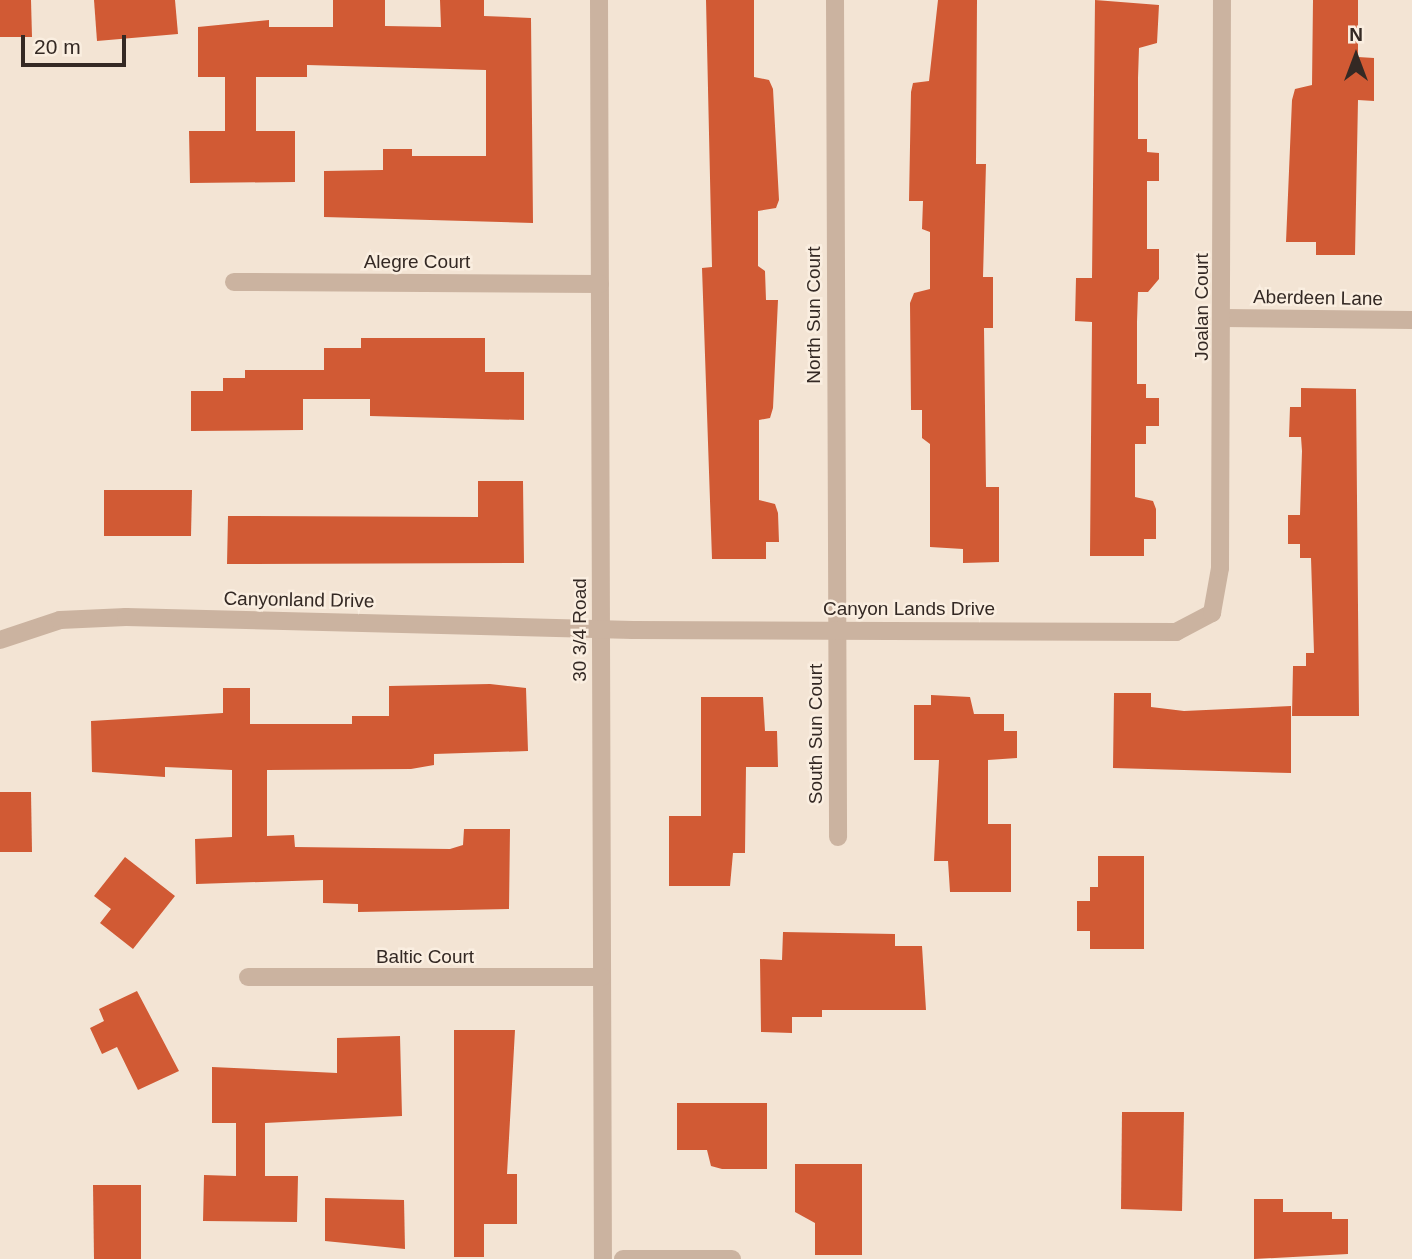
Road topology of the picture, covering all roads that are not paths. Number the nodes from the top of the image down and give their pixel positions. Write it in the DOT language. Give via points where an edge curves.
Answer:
graph roads {
  1 [pos="599,0"];
  2 [pos="835,0"];
  3 [pos="1222,0"];
  4 [pos="234,282"];
  5 [pos="600,284"];
  6 [pos="1224,318"];
  7 [pos="1412,320"];
  8 [pos="1212,613"];
  9 [pos="601,629"];
  10 [pos="837,630"];
  11 [pos="0,640"];
  12 [pos="838,837"];
  13 [pos="248,977"];
  14 [pos="602,977"];
  15 [pos="603,1259"];
  16 [pos="623,1259"];
  17 [pos="732,1259"];
  1 -- 5 [label="street, 30 3/4 Road"];
  2 -- 10 [label="street, North Sun Court"];
  3 -- 6 [label="street, Joalan Court"];
  4 -- 5 [label="street, Alegre Court"];
  5 -- 9 [label="street, 30 3/4 Road"];
  6 -- 7 [label="street, Aberdeen Lane"];
  6 -- 8 [label="street, Joalan Court" via="1220,568"];
  8 -- 10 [label="street, Canyon Lands Drive" via="1176,632"];
  9 -- 10 [label="street, Canyon Lands Drive"];
  9 -- 11 [label="street, Canyonland Drive" via="126,617 60,620"];
  9 -- 14 [label="street, 30 3/4 Road"];
  10 -- 12 [label="street, South Sun Court"];
  13 -- 14 [label="street, Baltic Court"];
  14 -- 15 [label="street, 30 3/4 Road"];
  16 -- 17 [label="street"];
}
